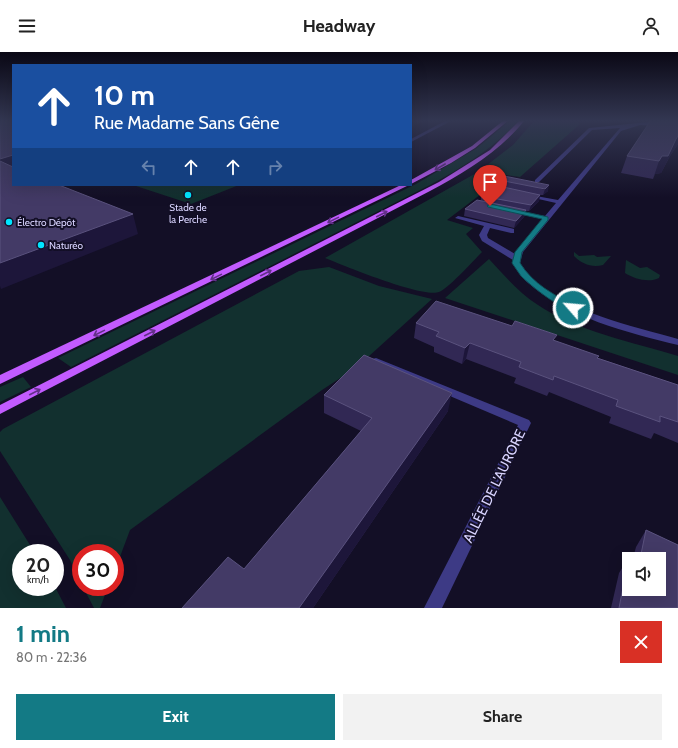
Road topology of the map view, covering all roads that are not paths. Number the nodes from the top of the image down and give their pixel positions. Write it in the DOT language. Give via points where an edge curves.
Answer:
graph roads {
  1 [pos="474,146"];
  2 [pos="497,146"];
  3 [pos="573,146"];
  4 [pos="606,146"];
  5 [pos="412,181"];
  6 [pos="537,181"];
  7 [pos="404,186"];
  8 [pos="517,193"];
  9 [pos="560,202"];
  10 [pos="507,210"];
  11 [pos="458,218"];
  12 [pos="546,218"];
  13 [pos="488,225"];
  14 [pos="510,231"];
  15 [pos="516,258"];
  16 [pos="678,342"];
  17 [pos="375,360"];
  18 [pos="0,380"];
  19 [pos="0,410"];
  20 [pos="433,608"];
  1 -- 5 [label="main road, one-way"];
  19 -- 2 [label="main road, one-way" via="428,190 471,165"];
  3 -- 6 [label="street"];
  4 -- 9 [label="street"];
  7 -- 18 [label="main road, one-way"];
  8 -- 9 [label="street"];
  9 -- 12 [label="street"];
  10 -- 12 [label="street"];
  11 -- 13 [label="street"];
  12 -- 15 [label="street"];
  13 -- 14 [label="street"];
  13 -- 15 [label="street" via="483,235 485,239"];
  15 -- 16 [label="street" via="518,268 530,281 573,308"];
  17 -- 20 [label="street, ALLÉE DE L'AURORE" via="525,423"];
}
